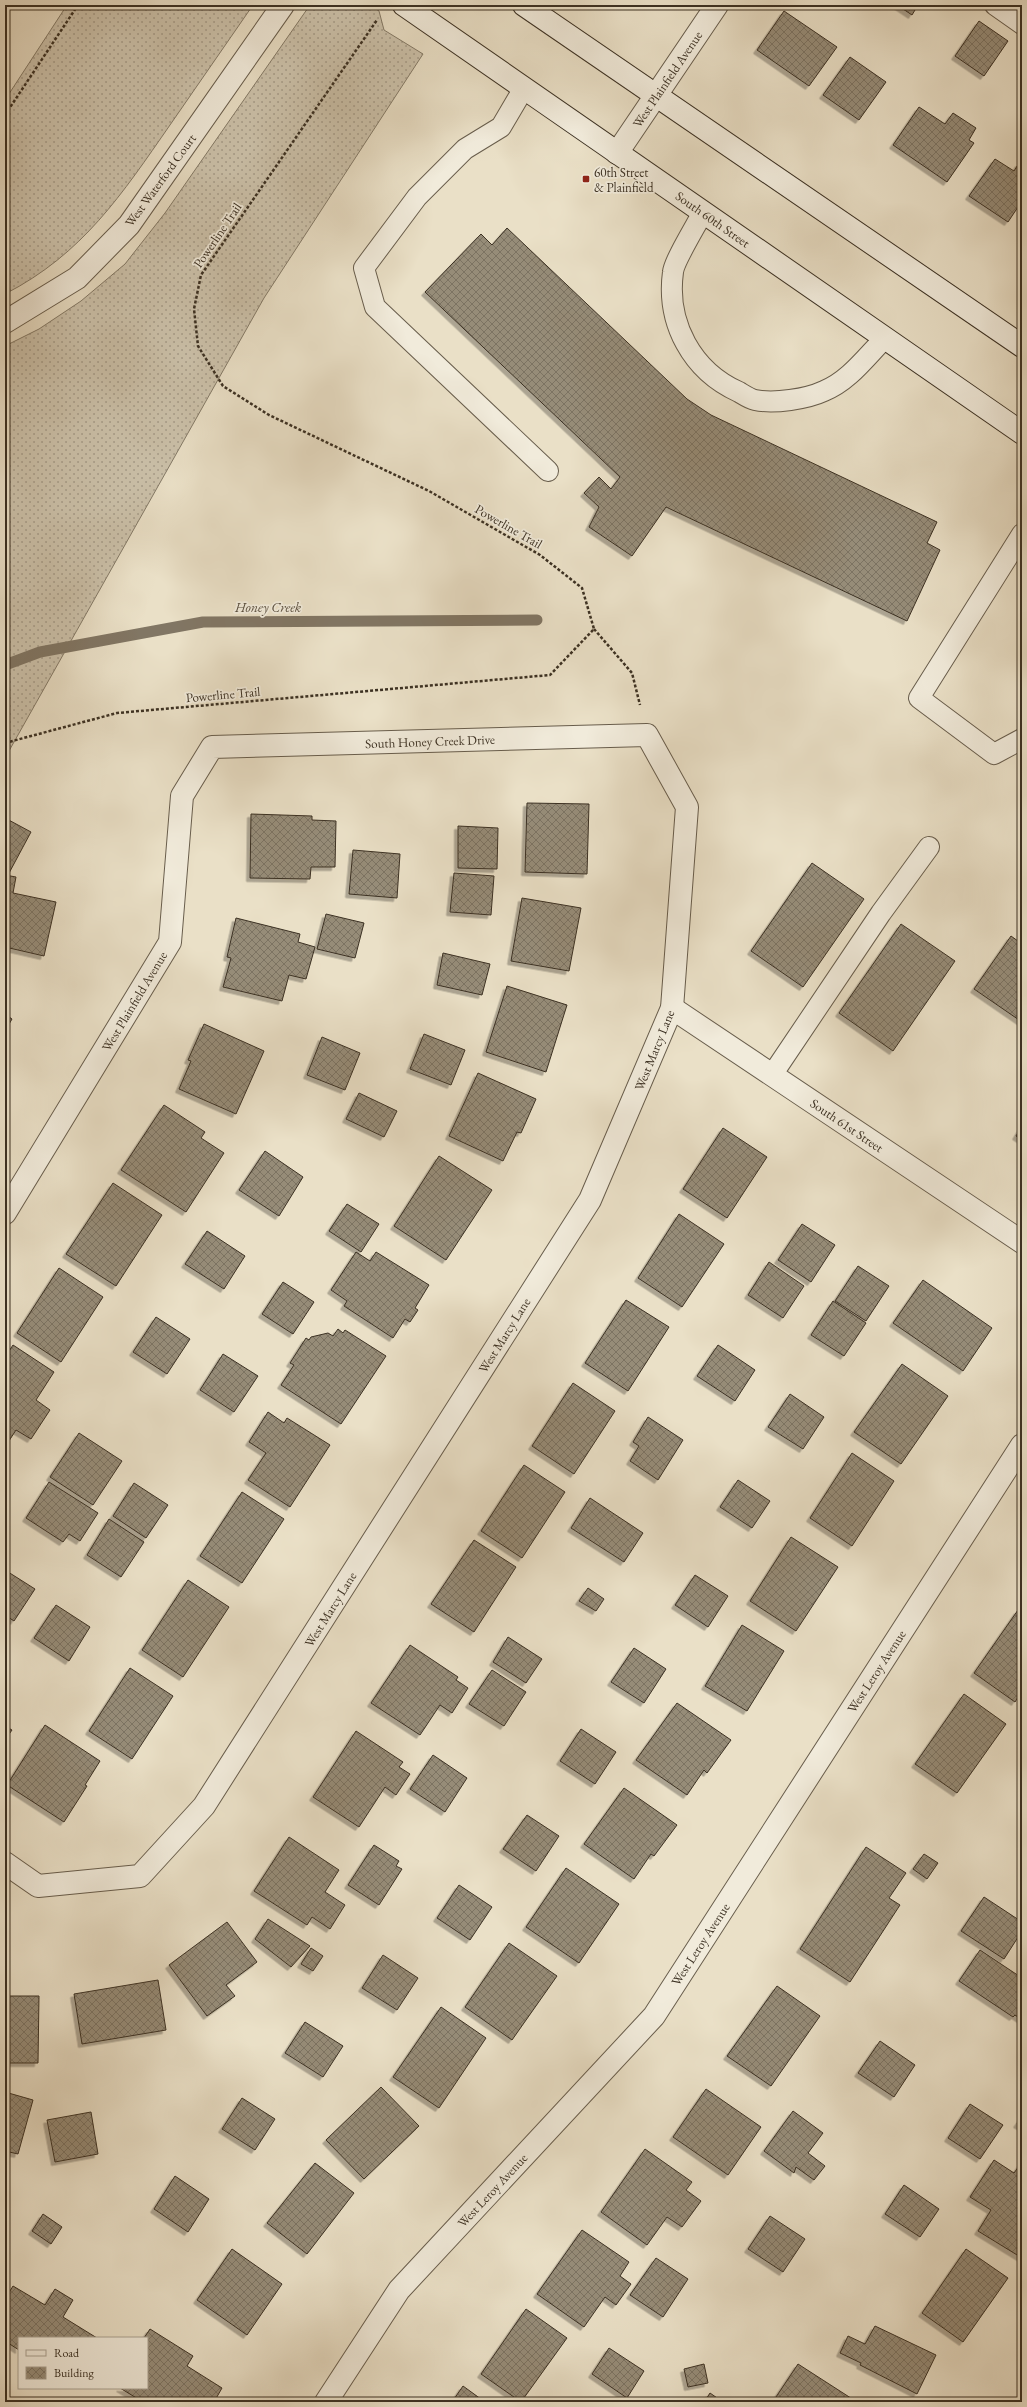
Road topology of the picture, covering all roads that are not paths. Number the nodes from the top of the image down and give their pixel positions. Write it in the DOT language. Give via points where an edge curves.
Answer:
graph roads {
  1 [pos="284,5"];
  2 [pos="404,5"];
  3 [pos="524,5"];
  4 [pos="717,5"];
  5 [pos="995,5"];
  6 [pos="1022,24"];
  7 [pos="524,88"];
  8 [pos="657,96"];
  9 [pos="617,153"];
  10 [pos="703,212"];
  11 [pos="5,322"];
  12 [pos="885,338"];
  13 [pos="1022,346"];
  14 [pos="1022,433"];
  15 [pos="548,471"];
  16 [pos="1022,534"];
  17 [pos="647,735"];
  18 [pos="1022,739"];
  19 [pos="212,747"];
  20 [pos="929,847"];
  21 [pos="672,1008"];
  22 [pos="772,1074"];
  23 [pos="5,1213"];
  24 [pos="1022,1242"];
  25 [pos="1022,1445"];
  26 [pos="5,1863"];
  27 [pos="326,2402"];
  1 -- 11 [label="street, West Waterford Court" via="129,225 77,278"];
  2 -- 7 [label="street, South 60th Street"];
  3 -- 8 [label="street"];
  4 -- 8 [label="street, West Plainfield Avenue"];
  5 -- 6 [label="lane"];
  7 -- 9 [label="street, South 60th Street"];
  7 -- 15 [label="lane" via="501,127 465,148 417,197 364,268 375,307"];
  8 -- 9 [label="street, West Plainfield Avenue"];
  8 -- 13 [label="street"];
  9 -- 10 [label="street, South 60th Street"];
  10 -- 12 [label="street, South 60th Street"];
  10 -- 12 [label="lane" via="673,270 672,308 682,340 703,368 727,387 755,400 791,400 823,392 843,382"];
  12 -- 14 [label="street, South 60th Street"];
  16 -- 18 [label="lane" via="919,698 994,754"];
  17 -- 19 [label="street, South Honey Creek Drive"];
  17 -- 21 [label="street, West Marcy Lane" via="687,807"];
  19 -- 23 [label="street, West Plainfield Avenue" via="182,796 170,942"];
  20 -- 22 [label="lane" via="881,912"];
  21 -- 22 [label="street, South 61st Street"];
  21 -- 26 [label="street, West Marcy Lane" via="590,1200 204,1806 140,1876 38,1886"];
  22 -- 24 [label="street, South 61st Street"];
  25 -- 27 [label="street, West Leroy Avenue" via="654,2016 399,2290"];
}
